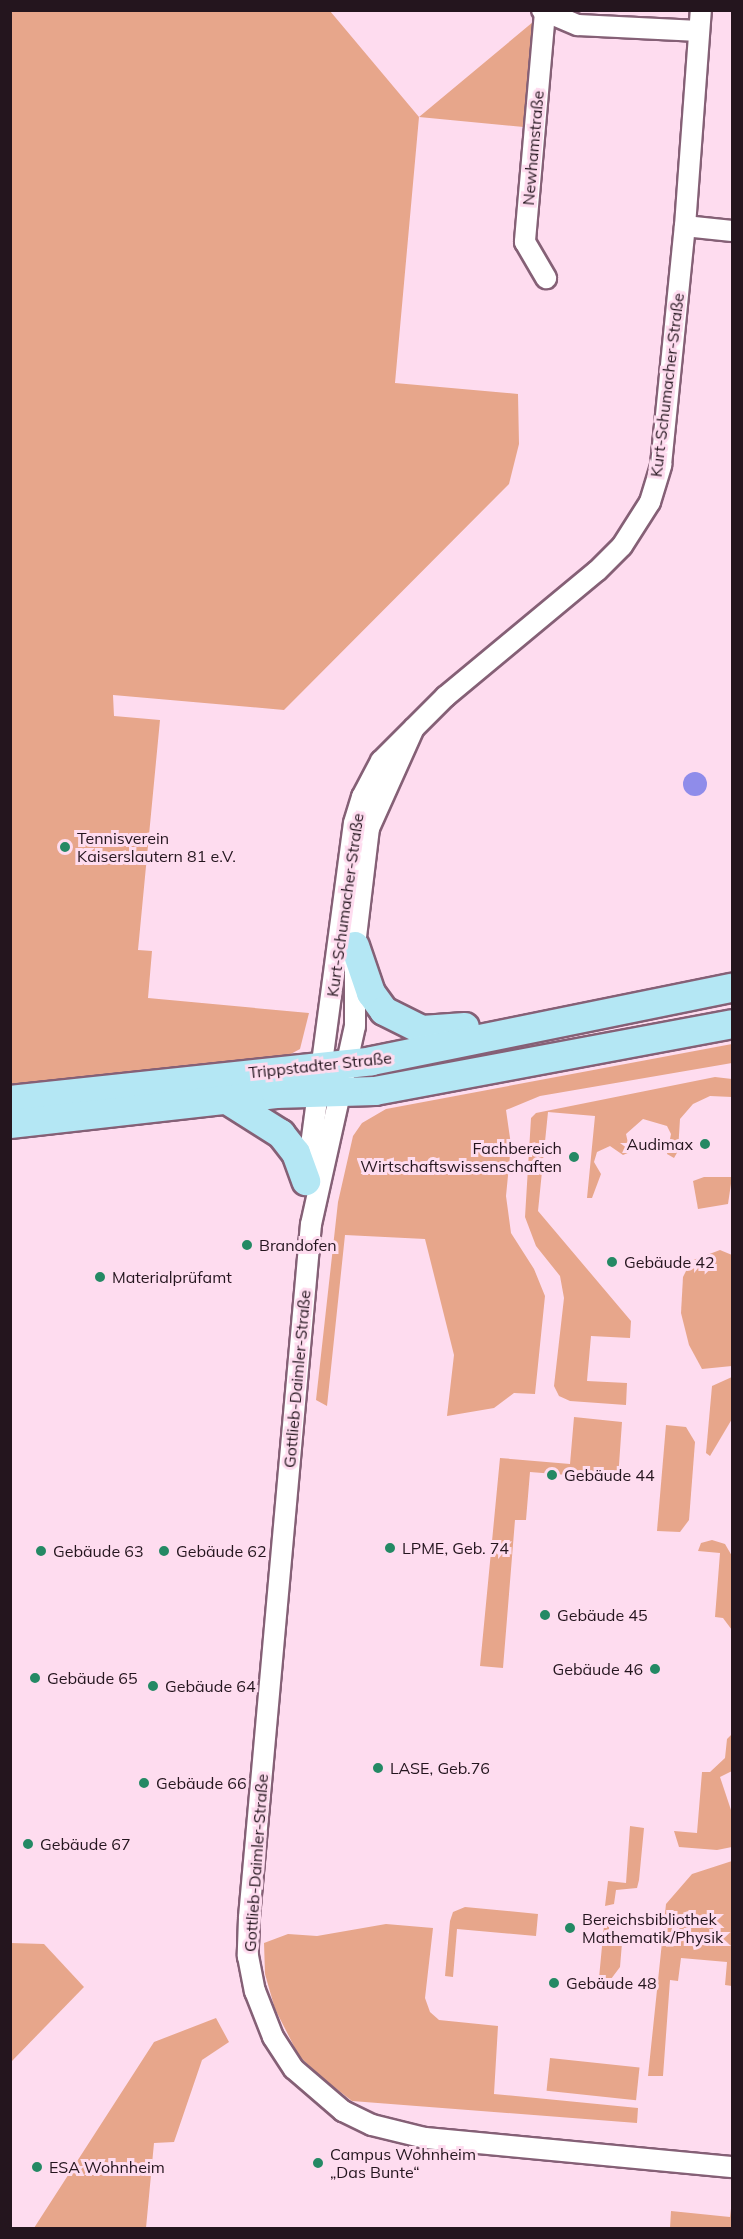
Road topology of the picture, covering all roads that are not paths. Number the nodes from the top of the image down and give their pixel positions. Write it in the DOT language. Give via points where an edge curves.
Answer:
graph roads {
  1 [pos="701,10"];
  2 [pos="543,11"];
  3 [pos="699,31"];
  4 [pos="685,226"];
  5 [pos="732,231"];
  6 [pos="546,278"];
  7 [pos="414,728"];
  8 [pos="355,946"];
  9 [pos="732,988"];
  10 [pos="732,1024"];
  11 [pos="530,1031"];
  12 [pos="334,1063"];
  13 [pos="329,1093"];
  14 [pos="10,1100"];
  15 [pos="227,1100"];
  16 [pos="10,1124"];
  17 [pos="306,1181"];
  18 [pos="311,1224"];
  19 [pos="732,2167"];
  1 -- 3 [label="street, Kurt-Schumacher-Straße"];
  2 -- 3 [label="street, Newhamstraße" via="578,25"];
  2 -- 6 [label="street, Newhamstraße" via="525,242"];
  3 -- 4 [label="street, Kurt-Schumacher-Straße"];
  4 -- 5 [label="street"];
  4 -- 7 [label="street, Kurt-Schumacher-Straße" via="661,465 640,521 597,572 445,697"];
  7 -- 8 [label="street, Kurt-Schumacher-Straße" via="369,828"];
  7 -- 12 [label="street, Kurt-Schumacher-Straße" via="381,761 354,823"];
  8 -- 11 [label="main road" via="371,993 384,1011 405,1024 422,1030 453,1029 503,1019"];
  8 -- 12 [label="street, Kurt-Schumacher-Straße" via="358,983"];
  9 -- 11 [label="main road, Trippstadter Straße"];
  10 -- 13 [label="main road, Trippstadter Straße" via="375,1091"];
  11 -- 12 [label="main road, Trippstadter Straße" via="372,1061"];
  12 -- 13 [label="street"];
  12 -- 14 [label="main road, Trippstadter Straße"];
  13 -- 15 [label="main road, Trippstadter Straße"];
  13 -- 17 [label="street, Gottlieb-Daimler-Straße"];
  13 -- 18 [label="street, Gottlieb-Daimler-Straße"];
  15 -- 16 [label="main road, Trippstadter Straße"];
  15 -- 17 [label="main road" via="281,1134 296,1153"];
  17 -- 18 [label="street, Gottlieb-Daimler-Straße"];
  18 -- 19 [label="street, Gottlieb-Daimler-Straße" via="248,1956 255,1991 273,2037 294,2068 332,2103 372,2125 400,2134"];
}
